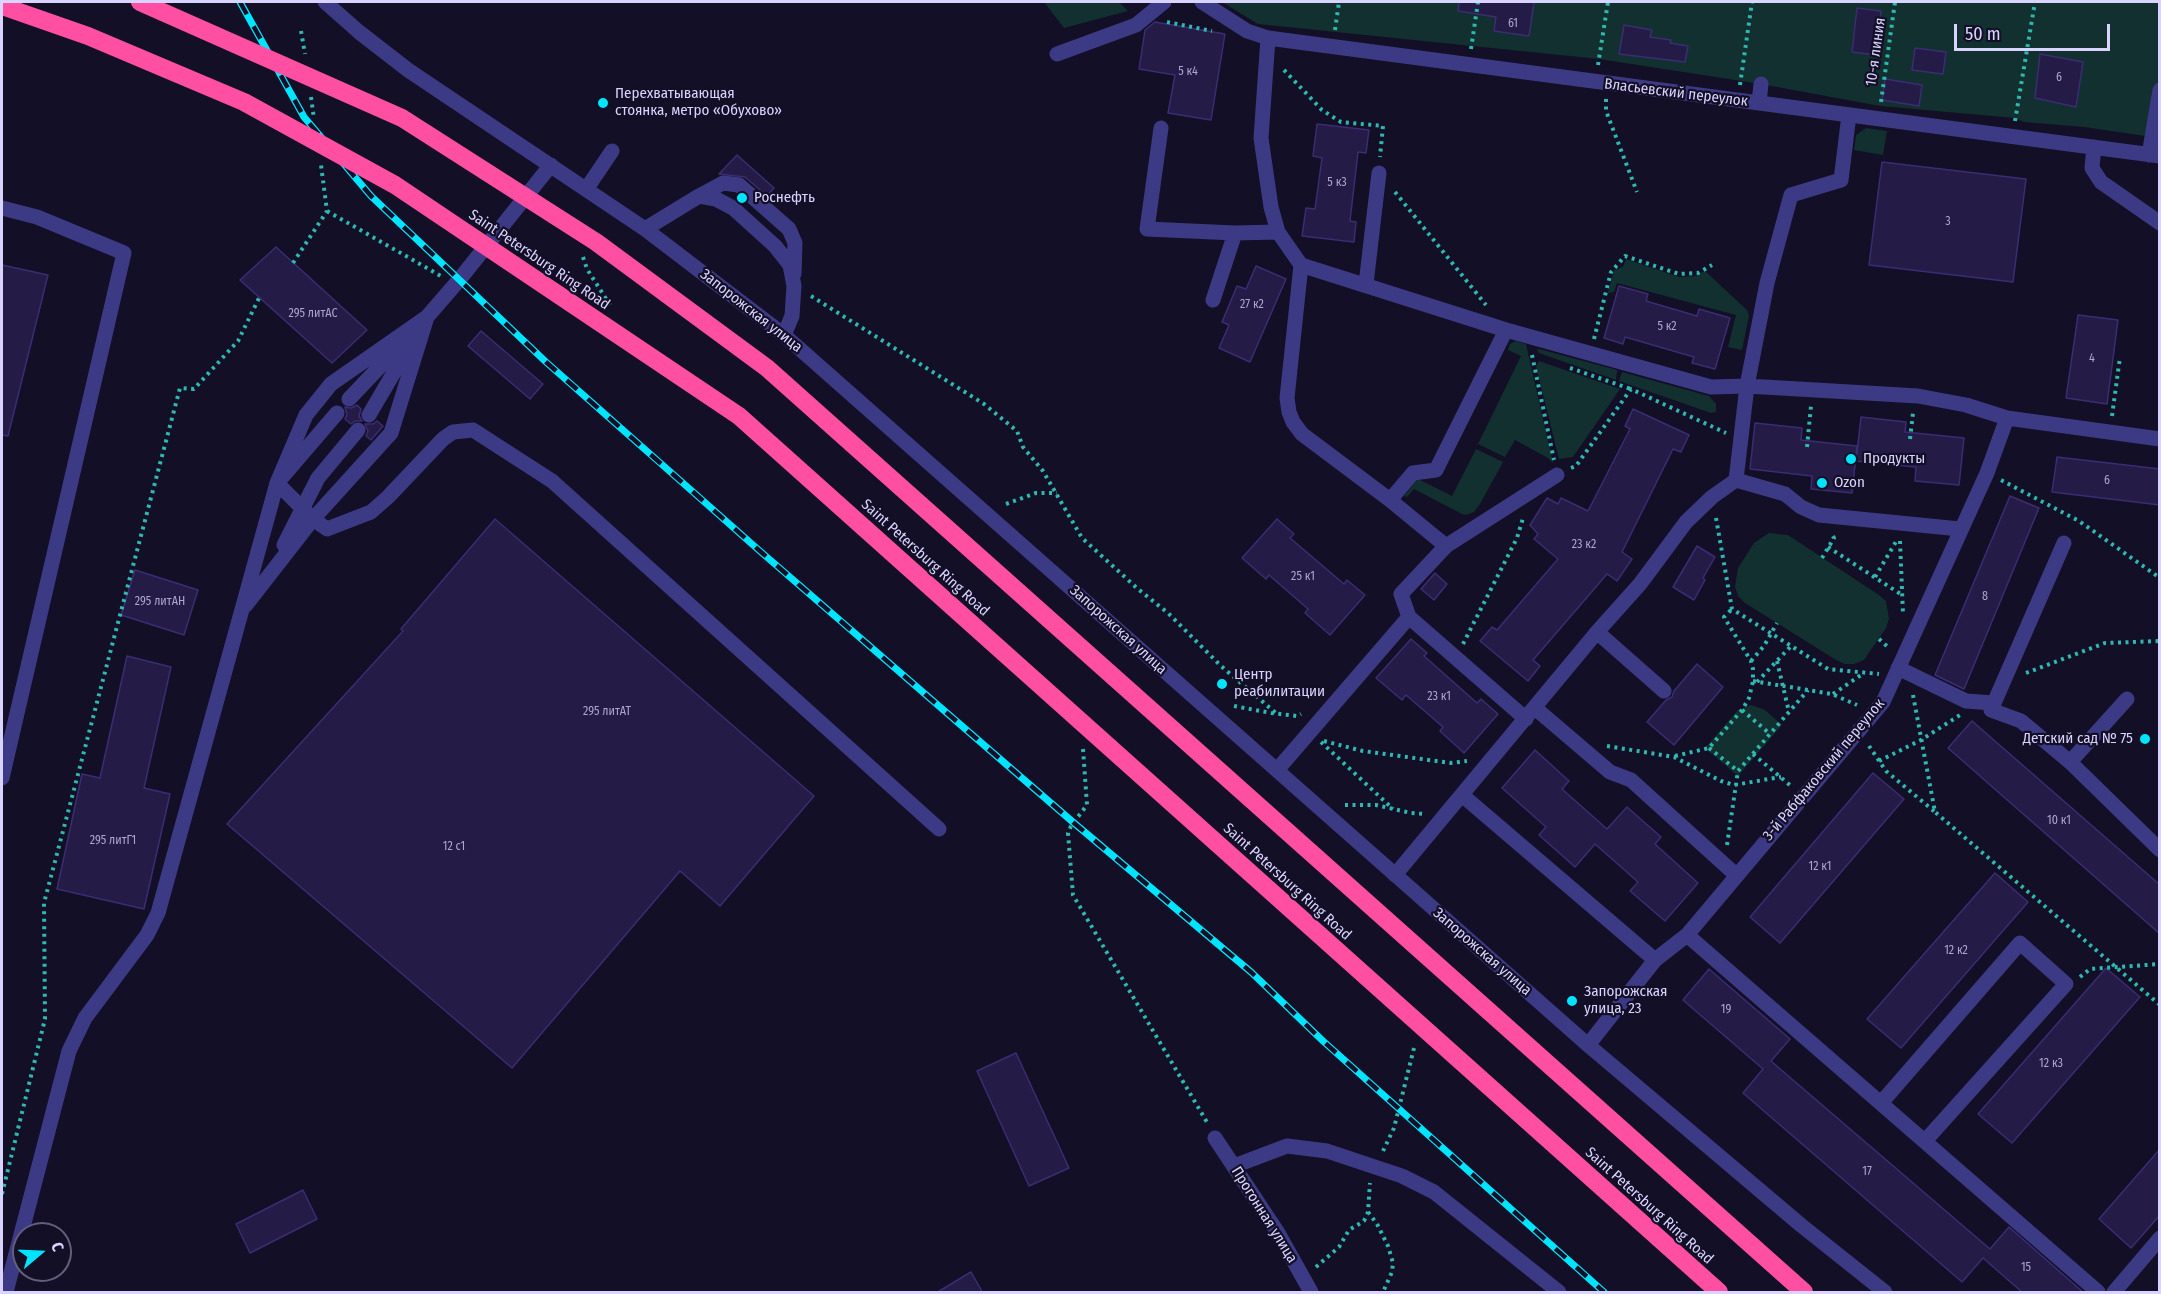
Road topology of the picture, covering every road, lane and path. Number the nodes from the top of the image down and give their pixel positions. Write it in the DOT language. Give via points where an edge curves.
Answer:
graph roads {
  1 [pos="140,2"];
  2 [pos="325,2"];
  3 [pos="1164,2"];
  4 [pos="1202,2"];
  5 [pos="1339,2"];
  6 [pos="1478,2"];
  7 [pos="1608,2"];
  8 [pos="1752,2"];
  9 [pos="1895,2"];
  10 [pos="2035,2"];
  11 [pos="2,6"];
  12 [pos="1144,18"];
  13 [pos="1219,32"];
  14 [pos="1268,38"];
  15 [pos="1333,47"];
  16 [pos="1471,47"];
  17 [pos="1057,54"];
  18 [pos="1599,59"];
  19 [pos="1741,80"];
  20 [pos="1596,82"];
  21 [pos="1761,84"];
  22 [pos="2160,90"];
  23 [pos="1759,103"];
  24 [pos="1879,113"];
  25 [pos="1849,115"];
  26 [pos="2015,118"];
  27 [pos="1161,128"];
  28 [pos="2094,147"];
  29 [pos="612,152"];
  30 [pos="2154,155"];
  31 [pos="551,165"];
  32 [pos="1379,173"];
  33 [pos="587,188"];
  34 [pos="1637,192"];
  35 [pos="699,196"];
  36 [pos="2,208"];
  37 [pos="327,211"];
  38 [pos="2160,223"];
  39 [pos="645,228"];
  40 [pos="1278,232"];
  41 [pos="1235,233"];
  42 [pos="1301,265"];
  43 [pos="1712,265"];
  44 [pos="455,284"];
  45 [pos="1366,284"];
  46 [pos="794,286"];
  47 [pos="259,298"];
  48 [pos="1213,300"];
  49 [pos="427,317"];
  50 [pos="1506,330"];
  51 [pos="784,335"];
  52 [pos="1529,336"];
  53 [pos="1590,353"];
  54 [pos="1532,355"];
  55 [pos="2120,357"];
  56 [pos="1543,359"];
  57 [pos="1565,366"];
  58 [pos="1747,386"];
  59 [pos="1630,389"];
  60 [pos="1813,390"];
  61 [pos="1915,396"];
  62 [pos="349,399"];
  63 [pos="337,413"];
  64 [pos="369,415"];
  65 [pos="2007,418"];
  66 [pos="358,430"];
  67 [pos="2110,433"];
  68 [pos="1910,439"];
  69 [pos="1741,440"];
  70 [pos="2160,440"];
  71 [pos="1807,447"];
  72 [pos="1987,473"];
  73 [pos="1557,475"];
  74 [pos="1736,480"];
  75 [pos="277,483"];
  76 [pos="1531,492"];
  77 [pos="1057,493"];
  78 [pos="1712,497"];
  79 [pos="1390,500"];
  80 [pos="1006,504"];
  81 [pos="308,514"];
  82 [pos="1820,515"];
  83 [pos="1960,529"];
  84 [pos="2064,543"];
  85 [pos="1446,546"];
  86 [pos="1828,547"];
  87 [pos="1822,558"];
  88 [pos="1875,577"];
  89 [pos="2160,578"];
  90 [pos="1902,595"];
  91 [pos="1732,609"];
  92 [pos="240,612"];
  93 [pos="1409,618"];
  94 [pos="1777,623"];
  95 [pos="1597,632"];
  96 [pos="1771,633"];
  97 [pos="2160,640"];
  98 [pos="1910,641"];
  99 [pos="1791,646"];
  100 [pos="1455,656"];
  101 [pos="1751,661"];
  102 [pos="1777,661"];
  103 [pos="1900,672"];
  104 [pos="1864,673"];
  105 [pos="2002,681"];
  106 [pos="1755,682"];
  107 [pos="1783,686"];
  108 [pos="1808,690"];
  109 [pos="1664,691"];
  110 [pos="1832,694"];
  111 [pos="2127,699"];
  112 [pos="1987,703"];
  113 [pos="1234,706"];
  114 [pos="1742,710"];
  115 [pos="1305,712"];
  116 [pos="1789,712"];
  117 [pos="1531,713"];
  118 [pos="1874,713"];
  119 [pos="1277,714"];
  120 [pos="1858,731"];
  121 [pos="1770,734"];
  122 [pos="1921,740"];
  123 [pos="1083,747"];
  124 [pos="1709,748"];
  125 [pos="1583,749"];
  126 [pos="1752,754"];
  127 [pos="1674,757"];
  128 [pos="1494,758"];
  129 [pos="1879,760"];
  130 [pos="2070,762"];
  131 [pos="1276,770"];
  132 [pos="1738,771"];
  133 [pos="1781,777"];
  134 [pos="2,778"];
  135 [pos="1734,785"];
  136 [pos="1462,795"];
  137 [pos="1803,796"];
  138 [pos="1345,805"];
  139 [pos="1393,809"];
  140 [pos="1935,812"];
  141 [pos="1446,816"];
  142 [pos="939,829"];
  143 [pos="2160,850"];
  144 [pos="1731,870"];
  145 [pos="1395,875"];
  146 [pos="1687,935"];
  147 [pos="1655,960"];
  148 [pos="2160,964"];
  149 [pos="2116,967"];
  150 [pos="2066,984"];
  151 [pos="2160,1005"];
  152 [pos="1588,1046"];
  153 [pos="1881,1103"];
  154 [pos="1215,1138"];
  155 [pos="1925,1141"];
  156 [pos="1234,1166"];
  157 [pos="2,1194"];
  158 [pos="1368,1212"];
  159 [pos="2160,1238"];
  160 [pos="6,1293"];
  161 [pos="1311,1293"];
  162 [pos="1383,1293"];
  163 [pos="1559,1293"];
  164 [pos="1719,1293"];
  165 [pos="1804,1293"];
  166 [pos="1885,1293"];
  167 [pos="2098,1293"];
  168 [pos="2114,1293"];
  1 -- 165 [label="highway, bridge" via="402,118 596,242 767,368"];
  2 -- 31 [label="street, Запорожская улица" via="408,70"];
  3 -- 12 [label="street"];
  4 -- 14 [label="street, Власьевский переулок" via="1247,31"];
  5 -- 15 [label="path"];
  6 -- 16 [label="path"];
  7 -- 18 [label="path"];
  8 -- 19 [label="path"];
  9 -- 24 [label="path, 10-я линия"];
  10 -- 26 [label="path"];
  11 -- 164 [label="highway, Saint Petersburg Ring Road, bridge" via="88,36 244,102 395,185 739,416"];
  12 -- 13 [label="path"];
  12 -- 17 [label="street" via="1136,25"];
  14 -- 15 [label="street, Власьевский переулок"];
  14 -- 40 [label="street" via="1261,138"];
  15 -- 20 [label="street, Власьевский переулок"];
  20 -- 23 [label="street, Власьевский переулок"];
  20 -- 34 [label="path" via="1605,94 1606,111"];
  21 -- 23 [label="street"];
  22 -- 30 [label="street" via="2152,137"];
  23 -- 25 [label="street, Власьевский переулок"];
  24 -- 25 [label="street, Власьевский переулок"];
  24 -- 28 [label="street, Власьевский переулок"];
  25 -- 58 [label="street" via="1841,180 1791,195 1767,283"];
  27 -- 41 [label="street" via="1147,229"];
  28 -- 30 [label="street, Власьевский переулок"];
  28 -- 38 [label="street" via="2092,168 2101,182"];
  29 -- 33 [label="street"];
  31 -- 33 [label="street, Запорожская улица"];
  31 -- 44 [label="street"];
  32 -- 45 [label="street"];
  33 -- 39 [label="street, Запорожская улица"];
  35 -- 39 [label="street"];
  35 -- 46 [label="street" via="733,208 775,246 790,265"];
  35 -- 46 [label="street" via="723,183 739,185 789,229 795,243"];
  36 -- 134 [label="street" via="37,217 124,253"];
  37 -- 44 [label="path"];
  39 -- 51 [label="street, Запорожская улица"];
  40 -- 41 [label="street"];
  40 -- 42 [label="street"];
  41 -- 48 [label="street"];
  42 -- 45 [label="street"];
  42 -- 79 [label="street" via="1287,398 1289,412 1302,434"];
  43 -- 53 [label="path" via="1698,273 1679,274 1625,256 1611,272"];
  44 -- 49 [label="street"];
  45 -- 50 [label="street"];
  46 -- 51 [label="street" via="792,316"];
  46 -- 77 [label="path" via="984,404 1017,431 1023,447"];
  47 -- 157 [label="path" via="238,341 194,389 180,388 44,903 45,1019"];
  49 -- 62 [label="street"];
  49 -- 64 [label="street"];
  49 -- 75 [label="street" via="331,384 306,415"];
  49 -- 81 [label="street" via="391,433"];
  50 -- 52 [label="street"];
  50 -- 79 [label="street" via="1436,470 1413,473"];
  51 -- 131 [label="street, Запорожская улица"];
  52 -- 53 [label="street"];
  52 -- 54 [label="path"];
  53 -- 58 [label="street" via="1711,387"];
  54 -- 56 [label="path"];
  54 -- 73 [label="path"];
  55 -- 67 [label="path"];
  57 -- 59 [label="path"];
  58 -- 60 [label="street"];
  58 -- 69 [label="street"];
  59 -- 69 [label="path"];
  59 -- 73 [label="path" via="1576,466"];
  60 -- 61 [label="street"];
  60 -- 71 [label="path"];
  61 -- 65 [label="street" via="1966,405"];
  61 -- 68 [label="path"];
  63 -- 75 [label="street"];
  65 -- 67 [label="street"];
  65 -- 72 [label="street, 3-й Рабфаковский переулок"];
  66 -- 81 [label="street" via="318,478"];
  67 -- 70 [label="street"];
  69 -- 74 [label="street"];
  72 -- 83 [label="street, 3-й Рабфаковский переулок"];
  72 -- 89 [label="path" via="2079,521"];
  73 -- 76 [label="street"];
  74 -- 78 [label="street"];
  74 -- 82 [label="street" via="1785,494"];
  75 -- 81 [label="street"];
  75 -- 92 [label="street"];
  76 -- 85 [label="street"];
  76 -- 100 [label="path" via="1517,538"];
  77 -- 80 [label="path" via="1036,493"];
  77 -- 119 [label="path" via="1082,538"];
  78 -- 91 [label="path"];
  78 -- 95 [label="street" via="1686,522 1640,584"];
  79 -- 85 [label="street"];
  81 -- 92 [label="street" via="266,580"];
  81 -- 142 [label="street" via="327,529 371,512 443,440 453,432 473,430 552,481"];
  82 -- 83 [label="street"];
  82 -- 86 [label="path" via="1834,538"];
  83 -- 98 [label="street, 3-й Рабфаковский переулок"];
  84 -- 105 [label="street"];
  85 -- 93 [label="street" via="1401,594"];
  86 -- 87 [label="path"];
  86 -- 88 [label="path"];
  88 -- 90 [label="path"];
  88 -- 90 [label="path" via="1900,534"];
  90 -- 98 [label="path" via="1904,630"];
  91 -- 96 [label="path"];
  91 -- 101 [label="path" via="1725,617"];
  92 -- 160 [label="street" via="158,913 147,935 85,1018 69,1051"];
  93 -- 100 [label="street"];
  93 -- 131 [label="street"];
  94 -- 96 [label="path"];
  95 -- 109 [label="street"];
  95 -- 117 [label="street"];
  96 -- 99 [label="path"];
  96 -- 101 [label="path"];
  97 -- 105 [label="path" via="2105,643"];
  98 -- 103 [label="street, 3-й Рабфаковский переулок"];
  99 -- 102 [label="path"];
  99 -- 104 [label="path" via="1828,669"];
  100 -- 117 [label="street"];
  101 -- 106 [label="path"];
  102 -- 106 [label="path"];
  102 -- 107 [label="path"];
  103 -- 104 [label="path"];
  103 -- 112 [label="street" via="1966,701"];
  103 -- 118 [label="street, 3-й Рабфаковский переулок"];
  103 -- 122 [label="path"];
  104 -- 110 [label="path"];
  105 -- 112 [label="street"];
  106 -- 107 [label="path"];
  106 -- 114 [label="path"];
  107 -- 108 [label="path"];
  107 -- 116 [label="path"];
  108 -- 110 [label="path"];
  108 -- 116 [label="path"];
  110 -- 118 [label="path"];
  111 -- 130 [label="street"];
  112 -- 122 [label="path"];
  112 -- 130 [label="street" via="1991,710 2021,721"];
  113 -- 119 [label="path"];
  114 -- 121 [label="path"];
  114 -- 124 [label="path"];
  115 -- 119 [label="path" via="1297,716"];
  116 -- 121 [label="path"];
  117 -- 125 [label="street"];
  117 -- 128 [label="street"];
  118 -- 120 [label="street, 3-й Рабфаковский переулок"];
  120 -- 129 [label="path"];
  120 -- 137 [label="street, 3-й Рабфаковский переулок"];
  121 -- 126 [label="path"];
  122 -- 129 [label="path"];
  122 -- 140 [label="path"];
  123 -- 154 [label="path" via="1087,805 1071,826 1068,839 1072,895"];
  124 -- 127 [label="path"];
  124 -- 132 [label="path"];
  125 -- 127 [label="path" via="1602,746"];
  125 -- 144 [label="street" via="1610,772 1631,780"];
  126 -- 132 [label="path"];
  126 -- 133 [label="path"];
  127 -- 135 [label="path"];
  128 -- 136 [label="street"];
  128 -- 139 [label="path" via="1451,763 1363,751 1319,739"];
  129 -- 140 [label="path" via="1886,771"];
  130 -- 143 [label="street"];
  131 -- 145 [label="street, Запорожская улица"];
  132 -- 135 [label="path"];
  133 -- 135 [label="path"];
  133 -- 137 [label="path"];
  135 -- 144 [label="path"];
  136 -- 141 [label="street"];
  136 -- 147 [label="street"];
  137 -- 144 [label="street, 3-й Рабфаковский переулок"];
  138 -- 139 [label="path"];
  139 -- 141 [label="path"];
  140 -- 149 [label="path"];
  141 -- 145 [label="street"];
  144 -- 146 [label="street, 3-й Рабфаковский переулок"];
  145 -- 152 [label="street, Запорожская улица"];
  146 -- 147 [label="street, 3-й Рабфаковский переулок"];
  146 -- 153 [label="street"];
  147 -- 152 [label="street, 3-й Рабфаковский переулок"];
  148 -- 149 [label="path"];
  149 -- 150 [label="path" via="2090,969"];
  149 -- 151 [label="path"];
  150 -- 153 [label="street" via="2020,943"];
  150 -- 155 [label="street"];
  152 -- 166 [label="street, Запорожская улица"];
  153 -- 155 [label="street"];
  154 -- 156 [label="street, Прогонная улица"];
  155 -- 167 [label="street"];
  156 -- 161 [label="street, Прогонная улица"];
  156 -- 163 [label="street" via="1287,1146 1327,1151 1402,1176 1434,1192"];
  158 -- 162 [label="path" via="1393,1263"];
  159 -- 168 [label="street"];
}
